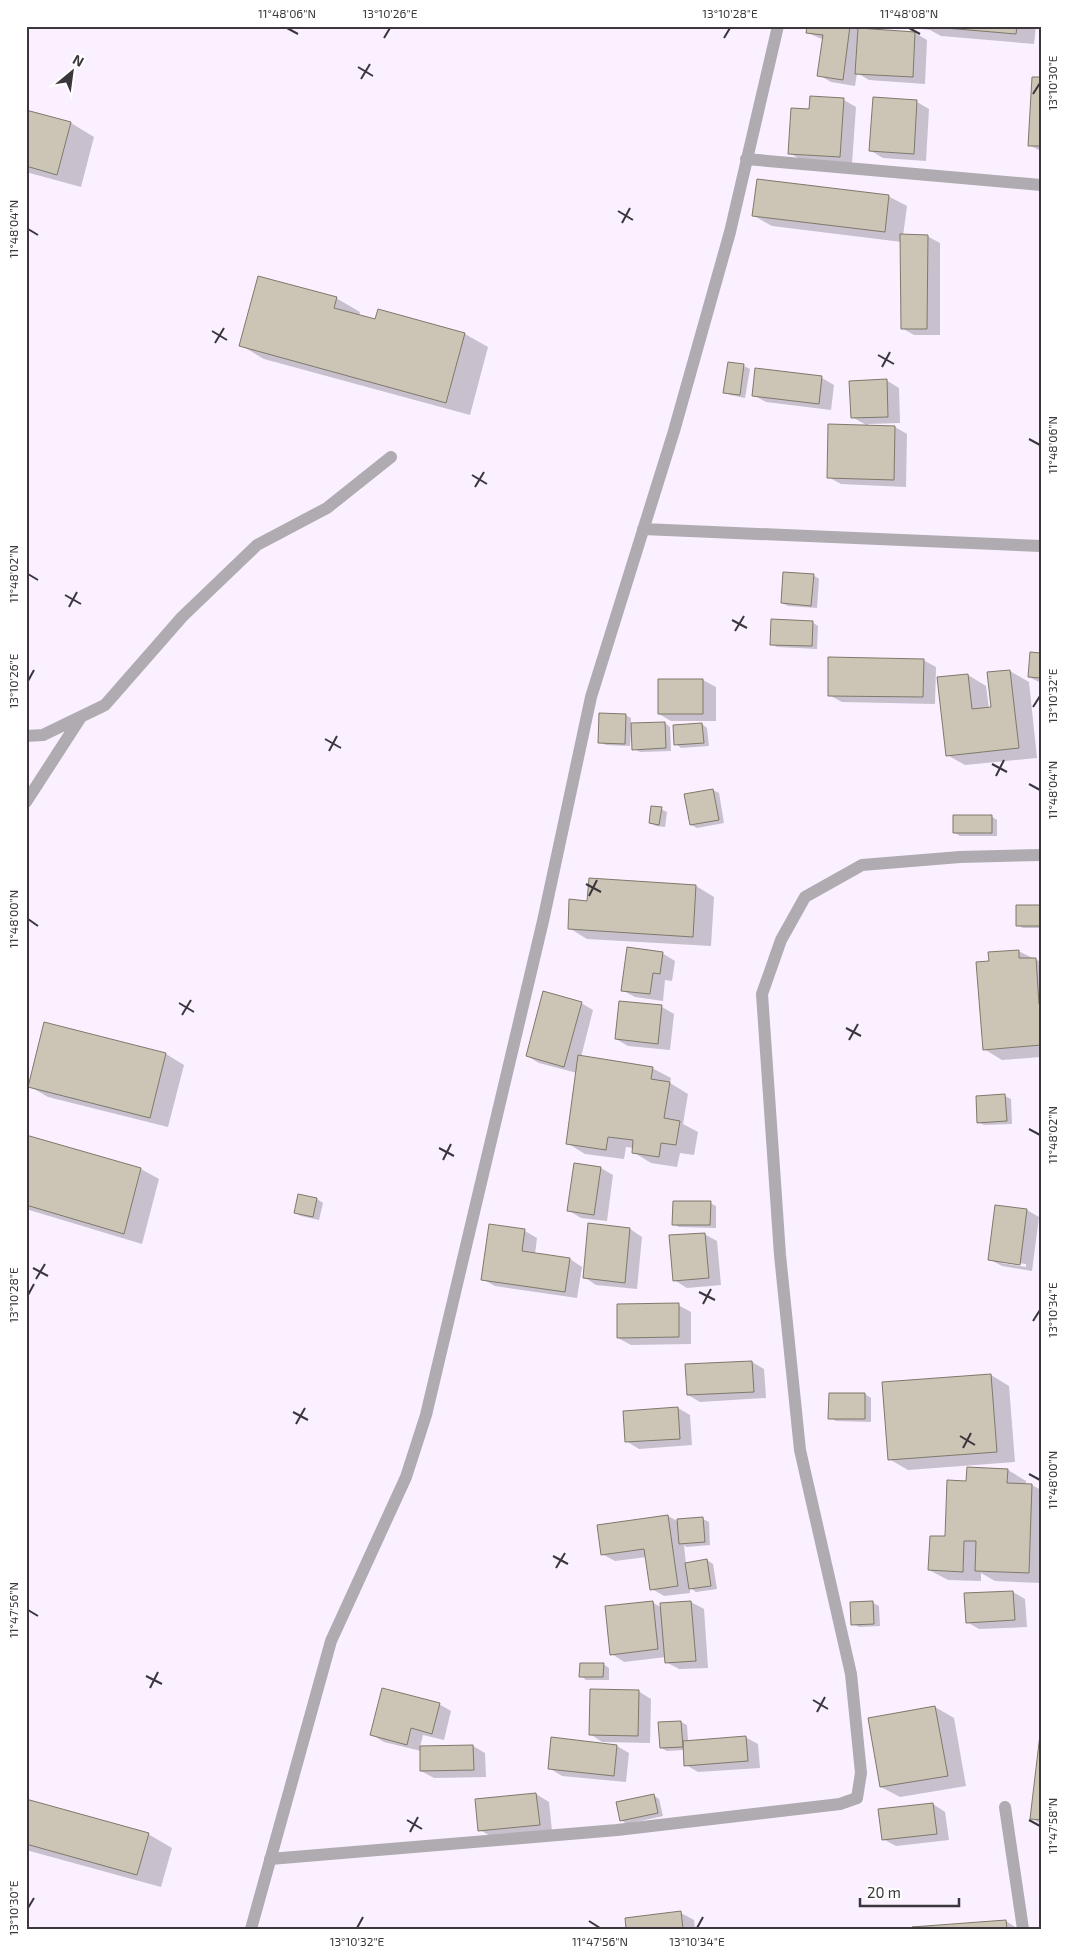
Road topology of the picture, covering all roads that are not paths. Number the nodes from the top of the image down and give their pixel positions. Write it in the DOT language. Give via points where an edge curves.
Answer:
graph roads {
  1 [pos="778,26"];
  2 [pos="746,160"];
  3 [pos="1041,185"];
  4 [pos="391,457"];
  5 [pos="643,529"];
  6 [pos="1041,546"];
  7 [pos="81,717"];
  8 [pos="26,736"];
  9 [pos="26,802"];
  10 [pos="1041,855"];
  11 [pos="1005,1807"];
  12 [pos="270,1859"];
  13 [pos="251,1929"];
  14 [pos="1023,1929"];
  1 -- 2 [label="street"];
  2 -- 3 [label="street"];
  2 -- 5 [label="street" via="730,232"];
  4 -- 7 [label="street" via="327,508 257,545 182,617 105,705"];
  5 -- 6 [label="street"];
  5 -- 12 [label="street" via="591,697 543,921 426,1414 406,1477 331,1641"];
  7 -- 8 [label="street" via="43,735"];
  7 -- 9 [label="street"];
  10 -- 12 [label="street" via="960,857 862,865 805,897 782,940 762,994 780,1255 800,1450 851,1674 861,1772 857,1798 840,1804 617,1830"];
  11 -- 14 [label="street"];
  12 -- 13 [label="street"];
}
